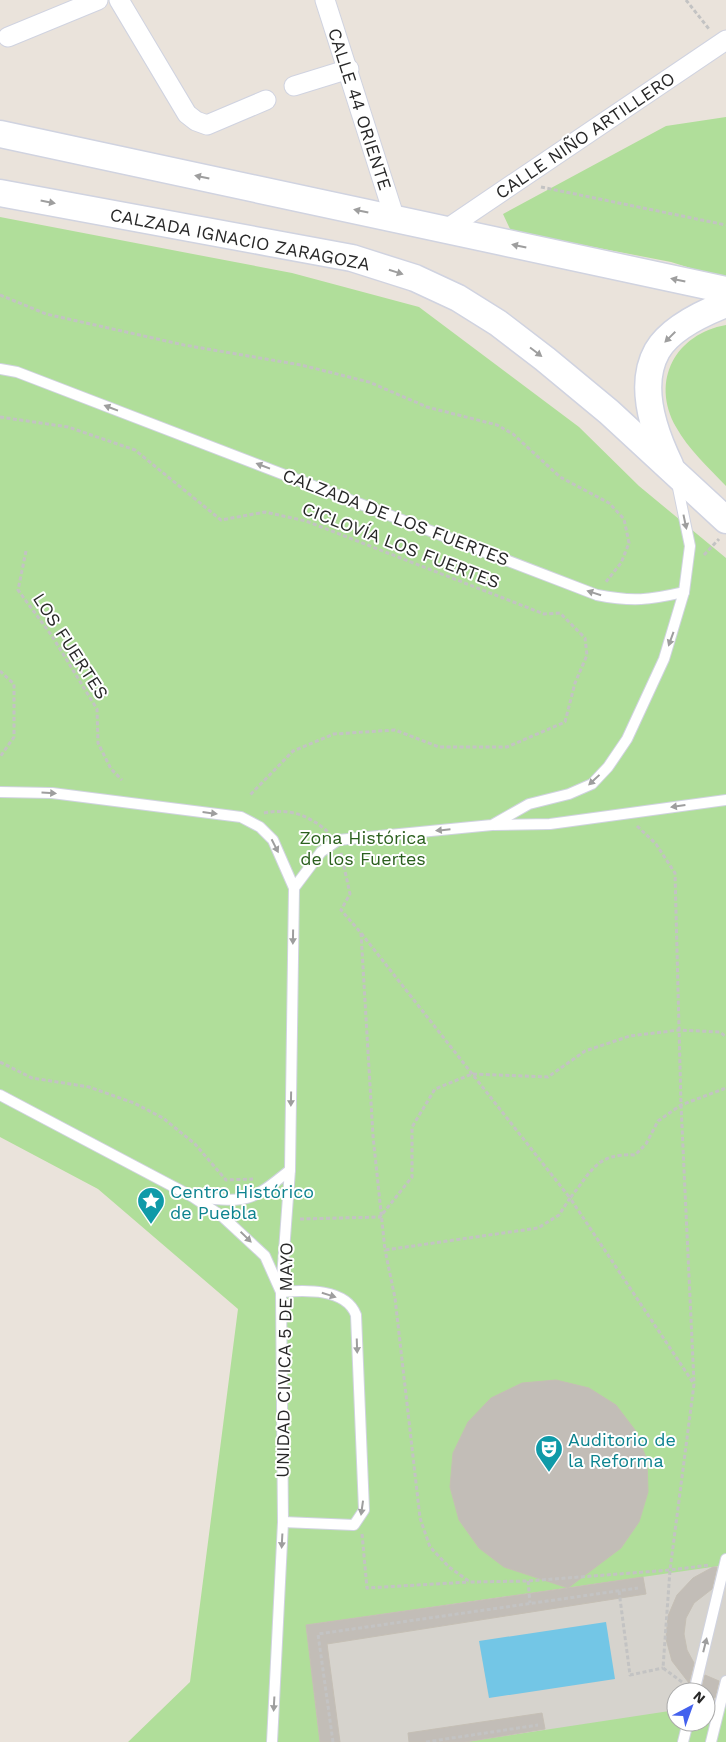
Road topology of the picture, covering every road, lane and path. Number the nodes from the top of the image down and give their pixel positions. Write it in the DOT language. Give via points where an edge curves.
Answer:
graph roads {
  1 [pos="98,0"];
  2 [pos="119,0"];
  3 [pos="324,0"];
  4 [pos="686,0"];
  5 [pos="4,33"];
  6 [pos="723,42"];
  7 [pos="349,69"];
  8 [pos="294,86"];
  9 [pos="266,100"];
  10 [pos="0,134"];
  11 [pos="516,182"];
  12 [pos="0,193"];
  13 [pos="395,218"];
  14 [pos="726,225"];
  15 [pos="445,230"];
  16 [pos="726,290"];
  17 [pos="0,295"];
  18 [pos="726,304"];
  19 [pos="0,369"];
  20 [pos="0,417"];
  21 [pos="675,475"];
  22 [pos="723,529"];
  23 [pos="690,546"];
  24 [pos="26,551"];
  25 [pos="684,592"];
  26 [pos="597,595"];
  27 [pos="0,671"];
  28 [pos="0,757"];
  29 [pos="122,780"];
  30 [pos="0,792"];
  31 [pos="249,796"];
  32 [pos="726,800"];
  33 [pos="625,814"];
  34 [pos="241,817"];
  35 [pos="492,825"];
  36 [pos="338,840"];
  37 [pos="294,888"];
  38 [pos="361,933"];
  39 [pos="679,1030"];
  40 [pos="726,1037"];
  41 [pos="0,1062"];
  42 [pos="472,1074"];
  43 [pos="726,1088"];
  44 [pos="0,1095"];
  45 [pos="682,1105"];
  46 [pos="290,1170"];
  47 [pos="194,1197"];
  48 [pos="570,1198"];
  49 [pos="380,1217"];
  50 [pos="286,1220"];
  51 [pos="385,1250"];
  52 [pos="281,1292"];
  53 [pos="694,1384"];
  54 [pos="361,1518"];
  55 [pos="283,1522"];
  56 [pos="726,1561"];
  57 [pos="670,1570"];
  58 [pos="528,1581"];
  59 [pos="470,1582"];
  60 [pos="638,1588"];
  61 [pos="619,1591"];
  62 [pos="530,1603"];
  63 [pos="663,1668"];
  64 [pos="726,1681"];
  65 [pos="681,1682"];
  66 [pos="696,1682"];
  67 [pos="538,1725"];
  68 [pos="272,1742"];
  69 [pos="333,1742"];
  70 [pos="426,1742"];
  71 [pos="711,1742"];
  1 -- 5 [label="street"];
  2 -- 9 [label="street" via="187,114 196,121 207,125"];
  3 -- 7 [label="street, CALLE 44 ORIENTE"];
  4 -- 6 [label="path"];
  6 -- 11 [label="street, CALLE NIÑO ARTILLERO"];
  7 -- 8 [label="street"];
  7 -- 13 [label="street, CALLE 44 ORIENTE"];
  13 -- 10 [label="main road, one-way"];
  11 -- 14 [label="path"];
  11 -- 15 [label="street, CALLE NIÑO ARTILLERO"];
  12 -- 21 [label="main road, CALZADA IGNACIO ZARAGOZA, one-way" via="352,258 415,278 458,298 506,329 576,384"];
  13 -- 15 [label="main road"];
  16 -- 15 [label="main road, one-way"];
  17 -- 26 [label="path" via="46,314 184,345 301,364 369,382 427,407 497,425 513,434 560,477 610,502 624,519 629,543 621,563"];
  18 -- 21 [label="main road, one-way" via="675,332 657,350 648,375 659,442"];
  26 -- 19 [label="lane, CALZADA DE LOS FUERTES, one-way" via="17,372"];
  20 -- 31 [label="path, CICLOVÍA LOS FUERTES" via="68,427 136,450 221,520 265,512 306,521 544,614 560,613 585,638 587,655 565,722 507,747 439,747 395,730 334,734 293,750"];
  21 -- 22 [label="main road, CALZADA IGNACIO ZARAGOZA"];
  21 -- 23 [label="lane, one-way"];
  22 -- 23 [label="path" via="701,558"];
  23 -- 25 [label="lane"];
  24 -- 29 [label="path, LOS FUERTES" via="18,590 52,636 97,709 98,743 111,769"];
  25 -- 26 [label="lane, CALZADA DE LOS FUERTES" via="652,600 627,601"];
  25 -- 35 [label="lane, one-way" via="664,659 627,739 608,767 592,784 581,790 529,804"];
  27 -- 28 [label="path" via="14,684 14,738"];
  30 -- 34 [label="lane, one-way" via="52,792"];
  32 -- 33 [label="lane, one-way"];
  33 -- 35 [label="lane" via="550,824"];
  33 -- 39 [label="path" via="656,844 675,874"];
  34 -- 36 [label="path" via="281,810 314,819"];
  34 -- 37 [label="lane, UNIDAD CIVICA 5 DE MAYO, one-way" via="260,827 273,840"];
  35 -- 36 [label="lane, one-way"];
  36 -- 37 [label="lane" via="321,852"];
  36 -- 38 [label="path" via="350,894 340,910"];
  37 -- 46 [label="lane, UNIDAD CIVICA 5 DE MAYO, one-way"];
  38 -- 42 [label="path"];
  38 -- 49 [label="path"];
  39 -- 40 [label="path" via="720,1032"];
  39 -- 42 [label="path" via="630,1036 584,1051 548,1077"];
  39 -- 45 [label="path"];
  41 -- 46 [label="path" via="32,1078 89,1087 134,1103 163,1118 194,1144 226,1180 250,1179"];
  42 -- 48 [label="path"];
  42 -- 49 [label="path" via="435,1089 412,1127 412,1177"];
  43 -- 45 [label="path"];
  44 -- 47 [label="lane"];
  45 -- 48 [label="path" via="658,1121 646,1144 635,1155 616,1154 600,1161"];
  45 -- 53 [label="path"];
  46 -- 47 [label="lane" via="262,1192 248,1198 231,1201"];
  46 -- 50 [label="lane, UNIDAD CIVICA 5 DE MAYO"];
  47 -- 52 [label="lane, one-way" via="223,1217 265,1256"];
  48 -- 51 [label="path" via="559,1215 538,1228"];
  48 -- 53 [label="path"];
  49 -- 50 [label="path"];
  49 -- 51 [label="path"];
  50 -- 52 [label="lane, UNIDAD CIVICA 5 DE MAYO"];
  51 -- 59 [label="path" via="395,1298 420,1518 430,1547 449,1567"];
  52 -- 54 [label="lane, one-way" via="312,1290 347,1301 356,1315 364,1510"];
  52 -- 55 [label="lane, UNIDAD CIVICA 5 DE MAYO"];
  53 -- 57 [label="path"];
  54 -- 55 [label="lane" via="354,1525"];
  54 -- 59 [label="path" via="367,1588"];
  55 -- 68 [label="lane, UNIDAD CIVICA 5 DE MAYO, one-way"];
  56 -- 57 [label="path"];
  66 -- 56 [label="lane, one-way"];
  57 -- 58 [label="path"];
  57 -- 63 [label="path"];
  58 -- 59 [label="path"];
  58 -- 62 [label="path"];
  60 -- 61 [label="path"];
  61 -- 62 [label="path"];
  61 -- 63 [label="path" via="630,1675"];
  62 -- 69 [label="path" via="318,1634"];
  63 -- 65 [label="path"];
  64 -- 71 [label="lane"];
  67 -- 70 [label="path"];
}
